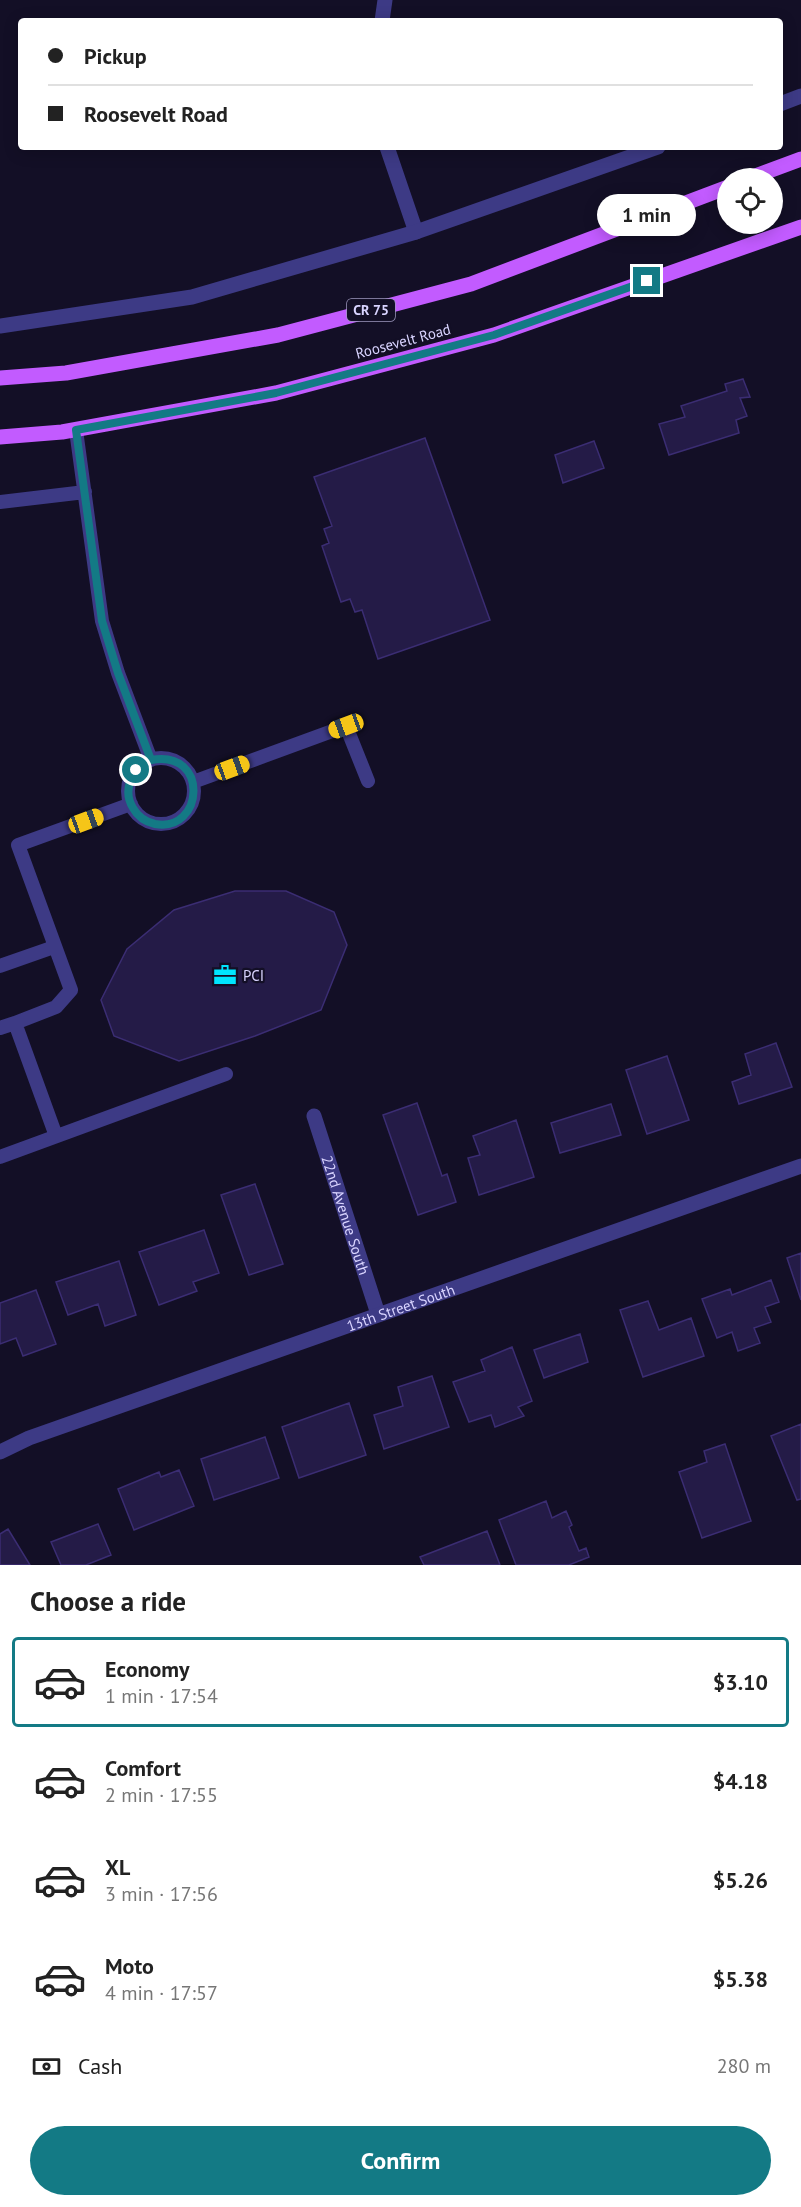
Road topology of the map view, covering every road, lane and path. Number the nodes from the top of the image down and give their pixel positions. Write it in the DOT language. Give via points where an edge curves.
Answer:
graph roads {
  1 [pos="385,0"];
  2 [pos="382,18"];
  3 [pos="801,96"];
  4 [pos="783,103"];
  5 [pos="388,150"];
  6 [pos="649,150"];
  7 [pos="801,159"];
  8 [pos="777,168"];
  9 [pos="717,191"];
  10 [pos="801,226"];
  11 [pos="416,232"];
  12 [pos="0,326"];
  13 [pos="0,378"];
  14 [pos="76,430"];
  15 [pos="0,437"];
  16 [pos="85,492"];
  17 [pos="0,502"];
  18 [pos="151,760"];
  19 [pos="368,781"];
  20 [pos="193,782"];
  21 [pos="130,804"];
  22 [pos="54,947"];
  23 [pos="0,966"];
  24 [pos="15,1023"];
  25 [pos="0,1028"];
  26 [pos="226,1074"];
  27 [pos="314,1116"];
  28 [pos="56,1136"];
  29 [pos="0,1157"];
  30 [pos="801,1166"];
  31 [pos="378,1314"];
  32 [pos="0,1452"];
  1 -- 2 [label="street"];
  3 -- 4 [label="street"];
  5 -- 11 [label="street"];
  6 -- 11 [label="street"];
  7 -- 8 [label="main road"];
  9 -- 13 [label="main road, CR 75" via="471,284 278,335 66,373"];
  10 -- 14 [label="main road, Roosevelt Road" via="494,335 276,393"];
  11 -- 12 [label="street" via="192,297"];
  14 -- 15 [label="main road, Roosevelt Road"];
  14 -- 16 [label="lane"];
  16 -- 17 [label="lane"];
  16 -- 18 [label="lane" via="109,647"];
  18 -- 20 [label="lane" via="177,762"];
  18 -- 21 [label="lane" via="131,777"];
  19 -- 20 [label="lane" via="346,726"];
  20 -- 21 [label="lane" via="192,802 181,818 172,822 162,825 143,819"];
  21 -- 22 [label="lane" via="18,845"];
  22 -- 23 [label="lane"];
  22 -- 24 [label="lane" via="71,990 56,1007"];
  24 -- 25 [label="lane"];
  24 -- 28 [label="lane"];
  26 -- 28 [label="lane"];
  27 -- 31 [label="street, 22nd Avenue South"];
  28 -- 29 [label="lane"];
  30 -- 31 [label="street, 13th Street South"];
  31 -- 32 [label="street, 13th Street South" via="29,1438"];
}
